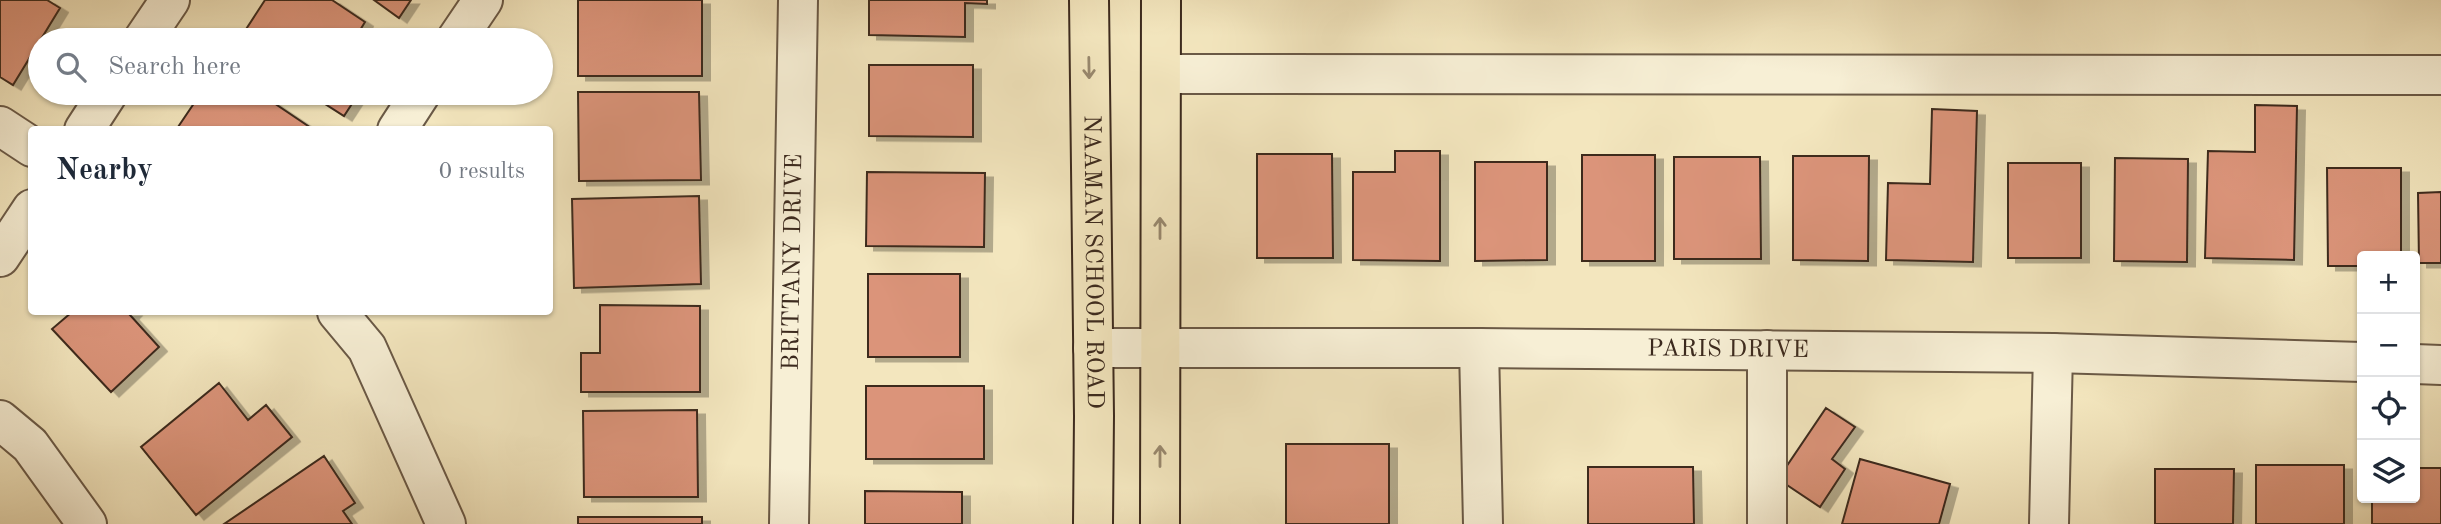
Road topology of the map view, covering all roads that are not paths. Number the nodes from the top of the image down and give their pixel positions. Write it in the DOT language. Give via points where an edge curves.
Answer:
graph roads {
  1 [pos="170,0"];
  2 [pos="482,0"];
  3 [pos="798,0"];
  4 [pos="1089,0"];
  5 [pos="1161,0"];
  6 [pos="151,28"];
  7 [pos="464,28"];
  8 [pos="1161,74"];
  9 [pos="2441,75"];
  10 [pos="100,105"];
  11 [pos="413,105"];
  12 [pos="0,126"];
  13 [pos="87,126"];
  14 [pos="400,126"];
  15 [pos="28,144"];
  16 [pos="28,215"];
  17 [pos="0,257"];
  18 [pos="339,315"];
  19 [pos="1093,348"];
  20 [pos="1479,348"];
  21 [pos="1160,349"];
  22 [pos="1767,350"];
  23 [pos="2053,353"];
  24 [pos="2357,362"];
  25 [pos="2420,364"];
  26 [pos="2441,365"];
  27 [pos="0,421"];
  28 [pos="79,521"];
  29 [pos="446,524"];
  30 [pos="789,524"];
  31 [pos="1093,524"];
  32 [pos="1160,524"];
  33 [pos="1483,524"];
  34 [pos="1767,524"];
  35 [pos="2049,524"];
  1 -- 6 [label="street"];
  2 -- 7 [label="street"];
  3 -- 30 [label="street, BRITTANY DRIVE"];
  4 -- 19 [label="main road, NAAMAN SCHOOL ROAD, one-way"];
  5 -- 8 [label="main road"];
  8 -- 9 [label="street"];
  21 -- 8 [label="main road, one-way"];
  10 -- 13 [label="street"];
  11 -- 14 [label="street"];
  12 -- 15 [label="street"];
  16 -- 17 [label="street"];
  18 -- 29 [label="street" via="366,348"];
  19 -- 21 [label="street, PARIS DRIVE"];
  19 -- 31 [label="main road, NAAMAN SCHOOL ROAD"];
  20 -- 21 [label="street, PARIS DRIVE"];
  20 -- 22 [label="street, PARIS DRIVE"];
  20 -- 33 [label="street"];
  32 -- 21 [label="main road, one-way"];
  22 -- 23 [label="street, PARIS DRIVE"];
  22 -- 34 [label="street"];
  23 -- 24 [label="street, PARIS DRIVE"];
  23 -- 35 [label="street"];
  25 -- 26 [label="street"];
  27 -- 28 [label="street" via="30,445"];
}
